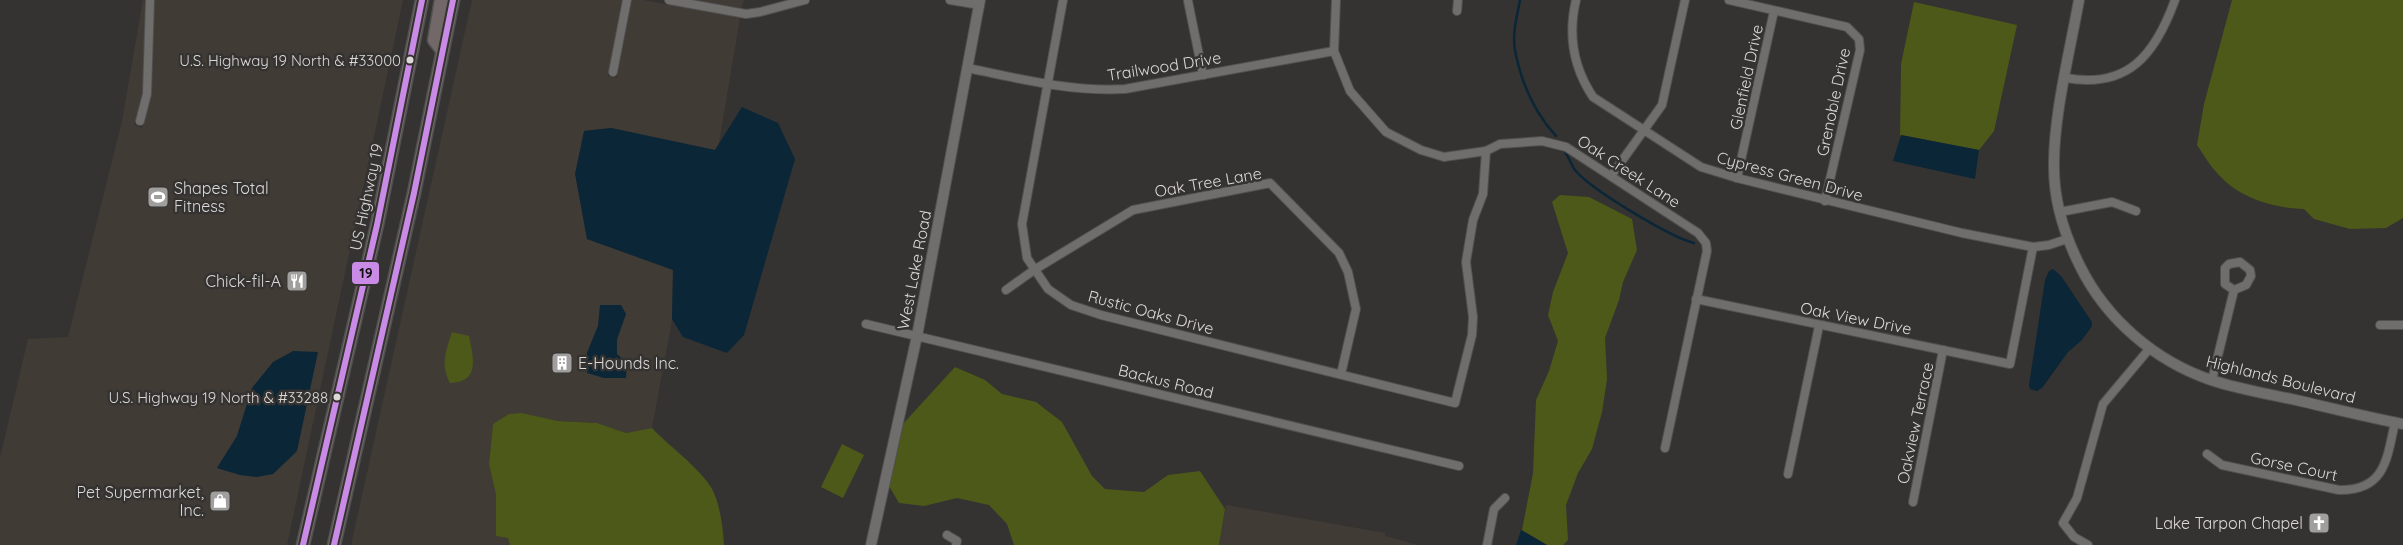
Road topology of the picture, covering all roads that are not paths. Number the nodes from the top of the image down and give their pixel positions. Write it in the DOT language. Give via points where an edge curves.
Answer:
graph roads {
  1 [pos="150,0"];
  2 [pos="422,0"];
  3 [pos="441,0"];
  4 [pos="453,0"];
  5 [pos="627,0"];
  6 [pos="669,0"];
  7 [pos="805,0"];
  8 [pos="950,0"];
  9 [pos="1063,0"];
  10 [pos="1336,0"];
  11 [pos="1458,0"];
  12 [pos="1576,0"];
  13 [pos="1684,0"];
  14 [pos="1729,0"];
  15 [pos="2080,0"];
  16 [pos="2175,0"];
  17 [pos="1188,1"];
  18 [pos="980,3"];
  19 [pos="1774,11"];
  20 [pos="1457,12"];
  21 [pos="442,50"];
  22 [pos="1334,51"];
  23 [pos="968,68"];
  24 [pos="613,72"];
  25 [pos="1203,75"];
  26 [pos="2066,78"];
  27 [pos="1046,84"];
  28 [pos="140,121"];
  29 [pos="1643,130"];
  30 [pos="1486,151"];
  31 [pos="1612,176"];
  32 [pos="1737,178"];
  33 [pos="1825,201"];
  34 [pos="2136,211"];
  35 [pos="2060,212"];
  36 [pos="2067,239"];
  37 [pos="2032,247"];
  38 [pos="1034,270"];
  39 [pos="1006,290"];
  40 [pos="2234,290"];
  41 [pos="1696,299"];
  42 [pos="866,324"];
  43 [pos="2380,325"];
  44 [pos="1819,326"];
  45 [pos="2403,326"];
  46 [pos="917,336"];
  47 [pos="2150,348"];
  48 [pos="1944,350"];
  49 [pos="1341,374"];
  50 [pos="2212,380"];
  51 [pos="2399,423"];
  52 [pos="1665,448"];
  53 [pos="2207,454"];
  54 [pos="1459,466"];
  55 [pos="1788,474"];
  56 [pos="1505,498"];
  57 [pos="1912,502"];
  58 [pos="947,535"];
  59 [pos="303,545"];
  60 [pos="334,545"];
  61 [pos="871,545"];
  62 [pos="956,545"];
  63 [pos="1487,545"];
  64 [pos="2088,545"];
  1 -- 28 [label="street" via="147,94"];
  2 -- 59 [label="highway, US Highway 19" via="377,225"];
  3 -- 21 [label="highway" via="434,40"];
  4 -- 21 [label="highway"];
  5 -- 24 [label="street"];
  6 -- 7 [label="street" via="746,14"];
  8 -- 18 [label="street"];
  9 -- 27 [label="street, Rustic Oaks Drive"];
  10 -- 22 [label="street, Oak Creek Lane"];
  11 -- 20 [label="street"];
  12 -- 29 [label="street, Cypress Green Drive" via="1571,41 1583,82 1593,97"];
  13 -- 29 [label="street" via="1662,105"];
  14 -- 19 [label="street"];
  15 -- 26 [label="street, Highlands Boulevard"];
  16 -- 26 [label="street" via="2151,48 2127,72 2104,80"];
  17 -- 25 [label="street"];
  18 -- 23 [label="street, West Lake Road"];
  19 -- 32 [label="street, Glenfield Drive"];
  19 -- 33 [label="street, Grenoble Drive" via="1847,26 1859,39 1860,50"];
  21 -- 60 [label="highway" via="414,193"];
  22 -- 25 [label="street, Trailwood Drive"];
  22 -- 30 [label="street, Oak Creek Lane" via="1350,91 1386,132 1421,150 1444,157"];
  23 -- 27 [label="street, Trailwood Drive"];
  23 -- 46 [label="street, West Lake Road"];
  25 -- 27 [label="street, Trailwood Drive" via="1124,89 1083,90"];
  26 -- 35 [label="street, Highlands Boulevard" via="2054,157"];
  27 -- 38 [label="street, Rustic Oaks Drive" via="1022,224 1024,250"];
  29 -- 31 [label="street"];
  29 -- 32 [label="street, Cypress Green Drive" via="1701,167"];
  30 -- 31 [label="street, Oak Creek Lane" via="1500,144 1542,141 1566,146"];
  30 -- 49 [label="street, Rustic Oaks Drive" via="1483,194 1466,262 1472,335 1456,403"];
  31 -- 41 [label="street, Oak Creek Lane" via="1698,233 1706,243"];
  32 -- 33 [label="street, Cypress Green Drive"];
  33 -- 37 [label="street, Cypress Green Drive"];
  34 -- 35 [label="street" via="2112,202"];
  35 -- 36 [label="street, Highlands Boulevard"];
  36 -- 37 [label="street, Cypress Green Drive"];
  36 -- 47 [label="street, Highlands Boulevard" via="2095,292 2120,322"];
  37 -- 48 [label="street, Oak View Drive" via="2010,364"];
  38 -- 39 [label="street"];
  38 -- 49 [label="street, Rustic Oaks Drive" via="1048,289 1071,305"];
  38 -- 49 [label="street, Oak Tree Lane" via="1133,210 1270,183 1339,253 1348,272 1356,309"];
  40 -- 50 [label="street"];
  41 -- 44 [label="street, Oak View Drive"];
  41 -- 52 [label="street, Oak Creek Lane"];
  42 -- 46 [label="street, Backus Road"];
  43 -- 45 [label="street"];
  44 -- 48 [label="street, Oak View Drive"];
  44 -- 55 [label="street"];
  46 -- 54 [label="street, Backus Road"];
  46 -- 61 [label="street, West Lake Road"];
  47 -- 50 [label="street, Highlands Boulevard"];
  47 -- 64 [label="street" via="2103,404 2077,498 2063,523 2074,537"];
  48 -- 57 [label="street, Oakview Terrace"];
  50 -- 51 [label="street, Highlands Boulevard"];
  51 -- 53 [label="street, Gorse Court" via="2380,475 2369,485 2354,490 2339,490 2222,465"];
  56 -- 63 [label="street" via="1494,509"];
  58 -- 62 [label="street" via="957,541"];
}
